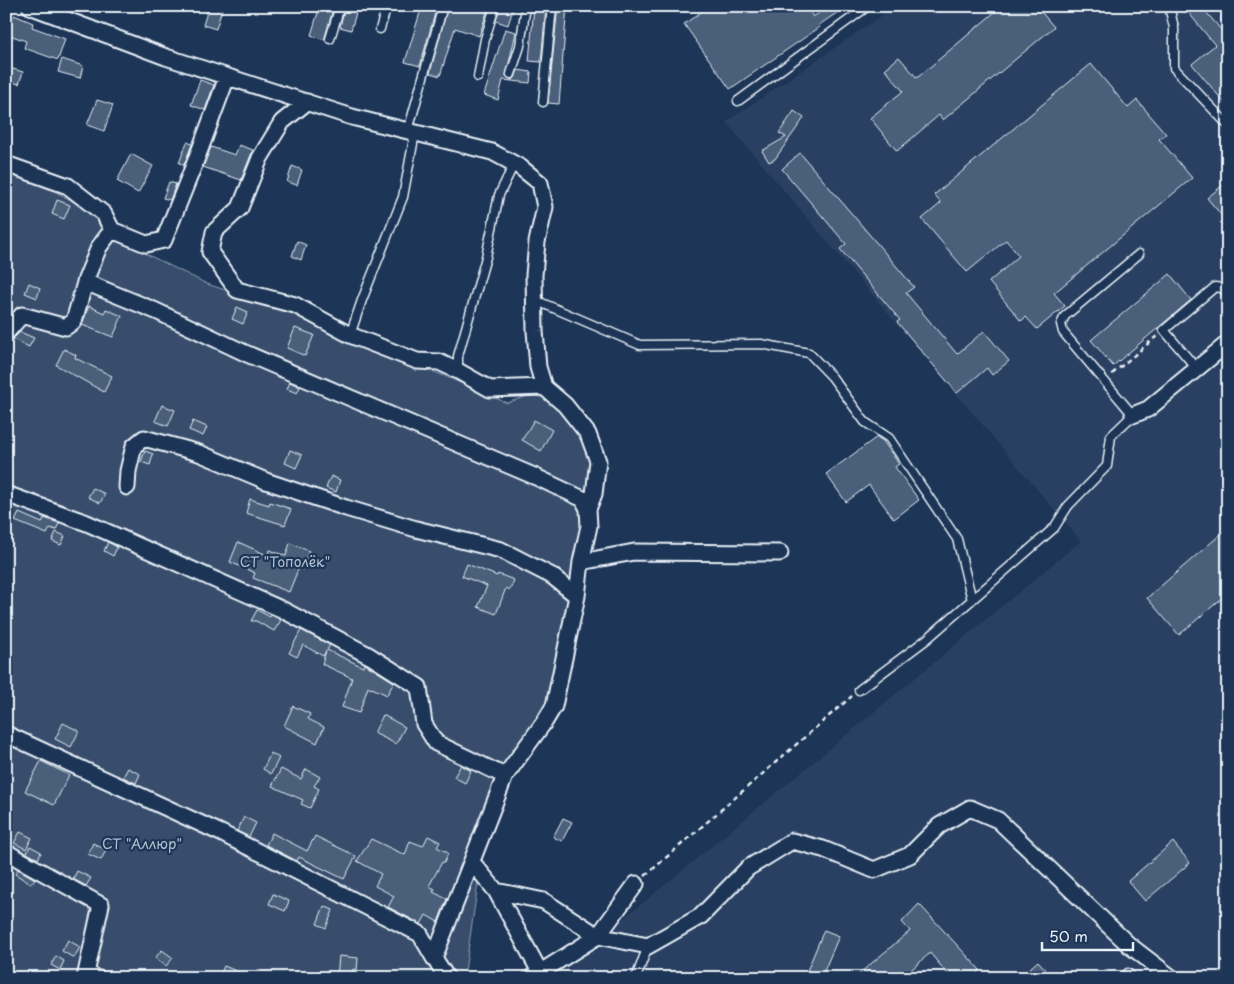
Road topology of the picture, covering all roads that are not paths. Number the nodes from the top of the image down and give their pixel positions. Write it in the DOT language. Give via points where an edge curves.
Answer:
graph roads {
  1 [pos="30,6"];
  2 [pos="340,6"];
  3 [pos="387,6"];
  4 [pos="443,6"];
  5 [pos="495,6"];
  6 [pos="526,6"];
  7 [pos="552,6"];
  8 [pos="868,6"];
  9 [pos="1169,6"];
  10 [pos="380,30"];
  11 [pos="330,39"];
  12 [pos="511,74"];
  13 [pos="227,76"];
  14 [pos="478,77"];
  15 [pos="738,101"];
  16 [pos="307,102"];
  17 [pos="543,102"];
  18 [pos="1228,125"];
  19 [pos="412,132"];
  20 [pos="6,164"];
  21 [pos="514,164"];
  22 [pos="112,230"];
  23 [pos="1139,254"];
  24 [pos="85,282"];
  25 [pos="1228,295"];
  26 [pos="535,300"];
  27 [pos="6,333"];
  28 [pos="350,335"];
  29 [pos="1228,343"];
  30 [pos="1197,369"];
  31 [pos="458,371"];
  32 [pos="544,388"];
  33 [pos="1133,415"];
  34 [pos="127,487"];
  35 [pos="6,494"];
  36 [pos="588,509"];
  37 [pos="780,553"];
  38 [pos="581,562"];
  39 [pos="577,596"];
  40 [pos="972,600"];
  41 [pos="859,690"];
  42 [pos="6,734"];
  43 [pos="505,776"];
  44 [pos="6,852"];
  45 [pos="472,862"];
  46 [pos="636,884"];
  47 [pos="496,891"];
  48 [pos="598,936"];
  49 [pos="648,946"];
  50 [pos="434,958"];
  51 [pos="86,974"];
  52 [pos="536,975"];
  53 [pos="106,978"];
  54 [pos="447,978"];
  55 [pos="636,978"];
  56 [pos="1122,978"];
  57 [pos="1132,978"];
  58 [pos="1172,978"];
  1 -- 13 [label="street" via="166,57"];
  2 -- 11 [label="lane"];
  3 -- 10 [label="lane"];
  4 -- 19 [label="lane"];
  5 -- 14 [label="lane"];
  6 -- 12 [label="lane" via="520,46"];
  7 -- 17 [label="lane"];
  8 -- 15 [label="lane"];
  9 -- 18 [label="lane" via="1174,28 1174,68"];
  13 -- 16 [label="street"];
  13 -- 22 [label="street" via="164,240 146,244"];
  16 -- 19 [label="street"];
  16 -- 28 [label="street" via="282,122 260,158 240,208 214,232 210,252 237,290 295,305"];
  19 -- 21 [label="street" via="492,152"];
  19 -- 28 [label="lane" via="402,196"];
  20 -- 22 [label="street" via="68,186 104,214"];
  21 -- 26 [label="street" via="540,183 545,207 537,242"];
  21 -- 31 [label="lane" via="499,195 486,257 458,356"];
  22 -- 24 [label="street" via="99,247"];
  23 -- 33 [label="lane" via="1065,316 1061,324 1063,332"];
  24 -- 27 [label="street" via="74,320 66,328 22,315"];
  24 -- 36 [label="street" via="536,477 583,499"];
  25 -- 30 [label="lane" via="1222,288 1215,287 1164,330"];
  26 -- 32 [label="street" via="538,367"];
  26 -- 40 [label="lane" via="640,345 761,344 809,353 832,377 864,422 889,438 957,540"];
  28 -- 31 [label="street" via="417,361 439,362"];
  29 -- 30 [label="street"];
  30 -- 33 [label="street" via="1148,409"];
  31 -- 32 [label="street" via="490,389"];
  32 -- 36 [label="street" via="565,405 588,434 598,461 594,494"];
  33 -- 40 [label="lane" via="1111,436 1107,466 1068,506 1054,528"];
  34 -- 39 [label="street" via="134,446 144,438 199,453 266,481 346,508 501,550 552,576"];
  35 -- 43 [label="street" via="87,523 207,576 283,610 370,656 419,687 424,724 436,744"];
  36 -- 38 [label="street" via="589,526"];
  37 -- 38 [label="street" via="634,552"];
  38 -- 39 [label="street"];
  39 -- 43 [label="street" via="554,706"];
  40 -- 41 [label="lane"];
  42 -- 50 [label="street" via="220,833 420,934"];
  43 -- 45 [label="street"];
  44 -- 51 [label="street" via="101,905"];
  45 -- 47 [label="street"];
  45 -- 50 [label="street"];
  46 -- 48 [label="street"];
  47 -- 48 [label="street" via="544,901"];
  47 -- 52 [label="street"];
  48 -- 49 [label="street"];
  48 -- 52 [label="street"];
  49 -- 55 [label="lane"];
  49 -- 58 [label="street" via="701,916 748,868 792,841 823,849 874,870 910,855 939,826 970,808 998,820 1129,945"];
  50 -- 54 [label="street"];
  51 -- 53 [label="lane"];
  56 -- 57 [label="lane" via="1128,973"];
}
